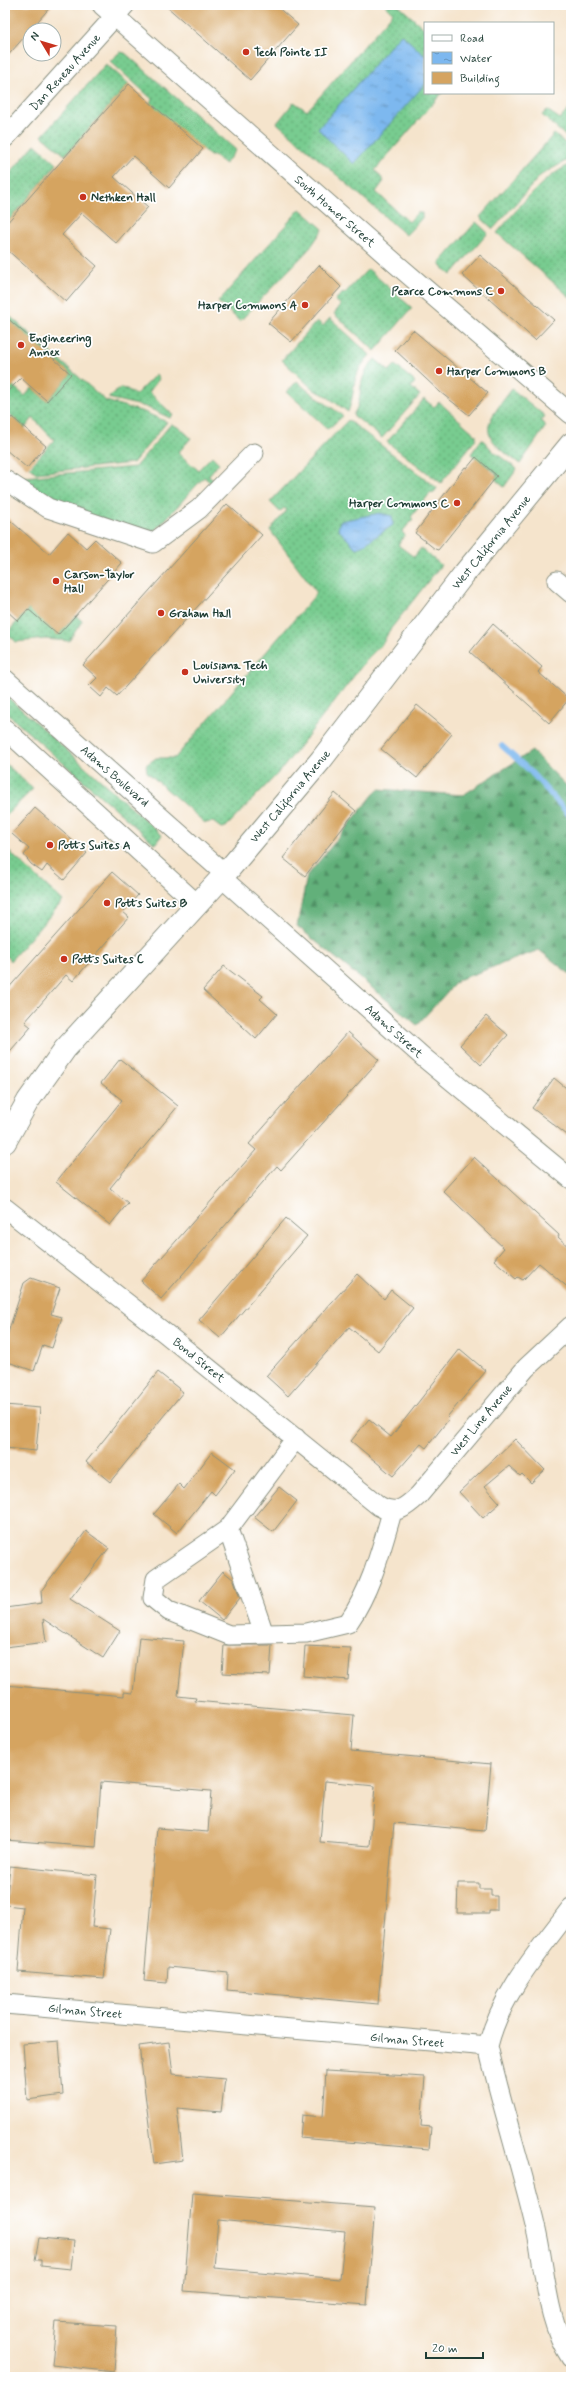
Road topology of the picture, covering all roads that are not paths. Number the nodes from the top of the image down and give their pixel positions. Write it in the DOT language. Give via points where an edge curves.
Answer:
graph roads {
  1 [pos="114,9"];
  2 [pos="5,138"];
  3 [pos="571,414"];
  4 [pos="571,444"];
  5 [pos="254,453"];
  6 [pos="5,480"];
  7 [pos="5,679"];
  8 [pos="5,729"];
  9 [pos="224,876"];
  10 [pos="198,905"];
  11 [pos="5,1142"];
  12 [pos="571,1179"];
  13 [pos="5,1208"];
  14 [pos="570,1328"];
  15 [pos="296,1438"];
  16 [pos="392,1512"];
  17 [pos="228,1529"];
  18 [pos="264,1634"];
  19 [pos="571,1908"];
  20 [pos="5,2004"];
  21 [pos="488,2046"];
  22 [pos="571,2358"];
  1 -- 2 [label="street, Dan Reneau Avenue"];
  1 -- 3 [label="street, South Homer Street" via="395,263"];
  4 -- 9 [label="main road, West California Avenue" via="464,574 321,760"];
  5 -- 6 [label="street" via="199,509 153,543 48,508"];
  7 -- 9 [label="street, Adams Boulevard"];
  8 -- 10 [label="street"];
  9 -- 10 [label="main road, West California Avenue"];
  9 -- 12 [label="street, Adams Street" via="424,1057"];
  10 -- 11 [label="main road, West California Avenue" via="65,1049 28,1101"];
  13 -- 15 [label="street, Bond Street"];
  14 -- 16 [label="street, West Line Avenue" via="526,1368 419,1495 401,1510"];
  15 -- 16 [label="street, Bond Street" via="379,1506"];
  15 -- 17 [label="street"];
  16 -- 18 [label="street" via="379,1559 361,1605 348,1623 306,1633"];
  17 -- 18 [label="street"];
  17 -- 18 [label="street" via="156,1579 153,1598 169,1611 229,1635"];
  19 -- 21 [label="street" via="520,1976 494,2023"];
  20 -- 21 [label="street, Gilman Street"];
  21 -- 22 [label="street" via="535,2224 553,2317"];
}
